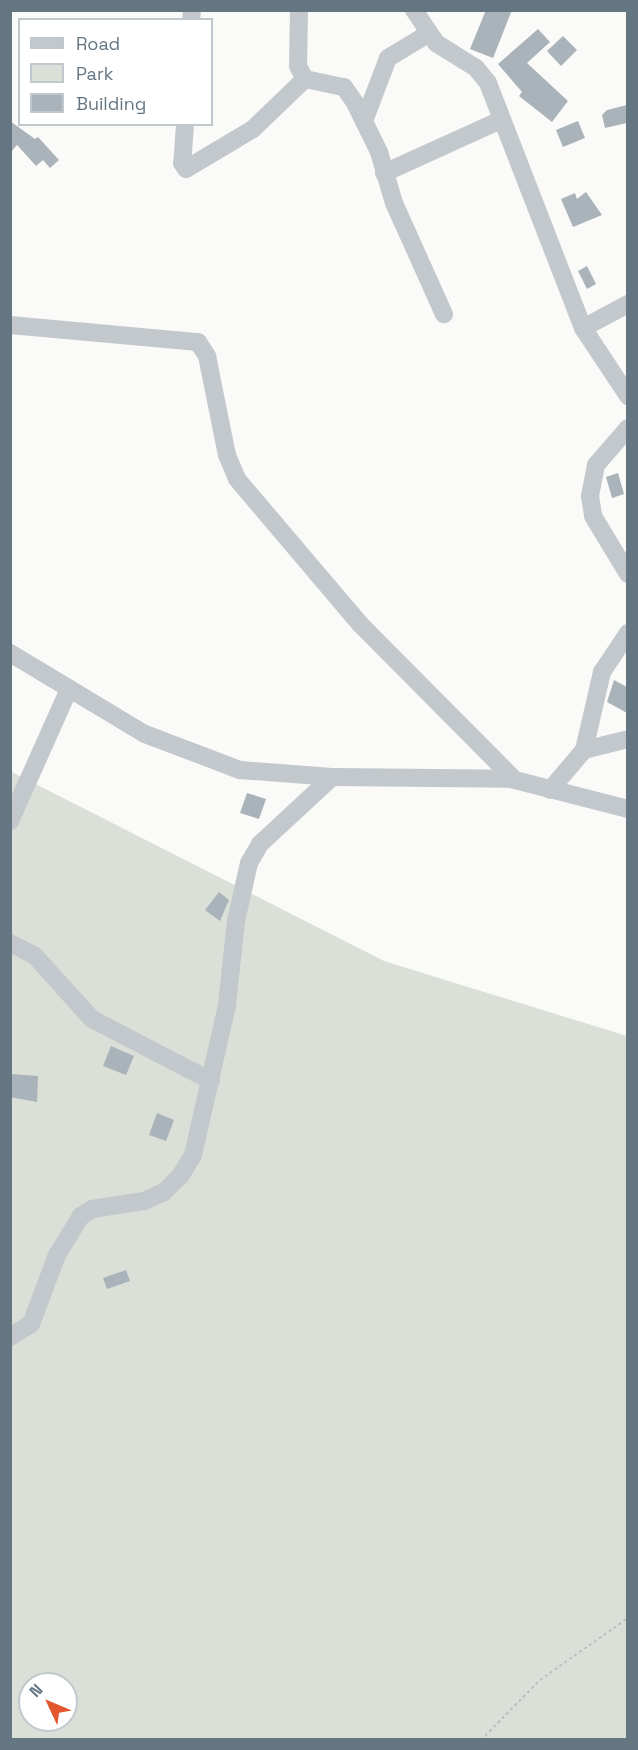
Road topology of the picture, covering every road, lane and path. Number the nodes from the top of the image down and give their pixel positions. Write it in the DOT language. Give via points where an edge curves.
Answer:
graph roads {
  1 [pos="299,10"];
  2 [pos="414,10"];
  3 [pos="428,34"];
  4 [pos="305,79"];
  5 [pos="501,120"];
  6 [pos="364,121"];
  7 [pos="185,126"];
  8 [pos="384,173"];
  9 [pos="627,304"];
  10 [pos="444,314"];
  11 [pos="10,325"];
  12 [pos="584,328"];
  13 [pos="627,396"];
  14 [pos="627,428"];
  15 [pos="627,574"];
  16 [pos="627,633"];
  17 [pos="10,653"];
  18 [pos="69,689"];
  19 [pos="627,739"];
  20 [pos="584,750"];
  21 [pos="332,777"];
  22 [pos="514,779"];
  23 [pos="550,790"];
  24 [pos="627,808"];
  25 [pos="10,821"];
  26 [pos="10,943"];
  27 [pos="211,1081"];
  28 [pos="10,1337"];
  29 [pos="627,1618"];
  30 [pos="481,1740"];
  1 -- 4 [label="street" via="296,53"];
  2 -- 3 [label="street"];
  3 -- 5 [label="street" via="476,68 488,83"];
  3 -- 6 [label="street" via="388,57"];
  4 -- 6 [label="street" via="344,87"];
  4 -- 7 [label="street" via="253,129 186,169 182,162"];
  5 -- 8 [label="street"];
  5 -- 12 [label="street"];
  6 -- 8 [label="street"];
  8 -- 10 [label="street"];
  9 -- 12 [label="street"];
  11 -- 22 [label="street" via="198,342 207,356 227,455 237,479 361,625"];
  12 -- 13 [label="street"];
  14 -- 15 [label="street" via="596,465 590,496 593,516"];
  16 -- 20 [label="street" via="602,672"];
  17 -- 18 [label="street"];
  18 -- 21 [label="street" via="145,734 240,770"];
  18 -- 25 [label="street"];
  19 -- 20 [label="street"];
  20 -- 23 [label="street"];
  21 -- 22 [label="street"];
  21 -- 27 [label="street" via="260,844 249,863"];
  22 -- 23 [label="street"];
  23 -- 24 [label="street"];
  26 -- 27 [label="street" via="35,956 92,1019"];
  27 -- 28 [label="street" via="193,1155 181,1175 164,1192 144,1201 92,1209 81,1216 57,1255 31,1324"];
  29 -- 30 [label="path" via="540,1680"];
}
